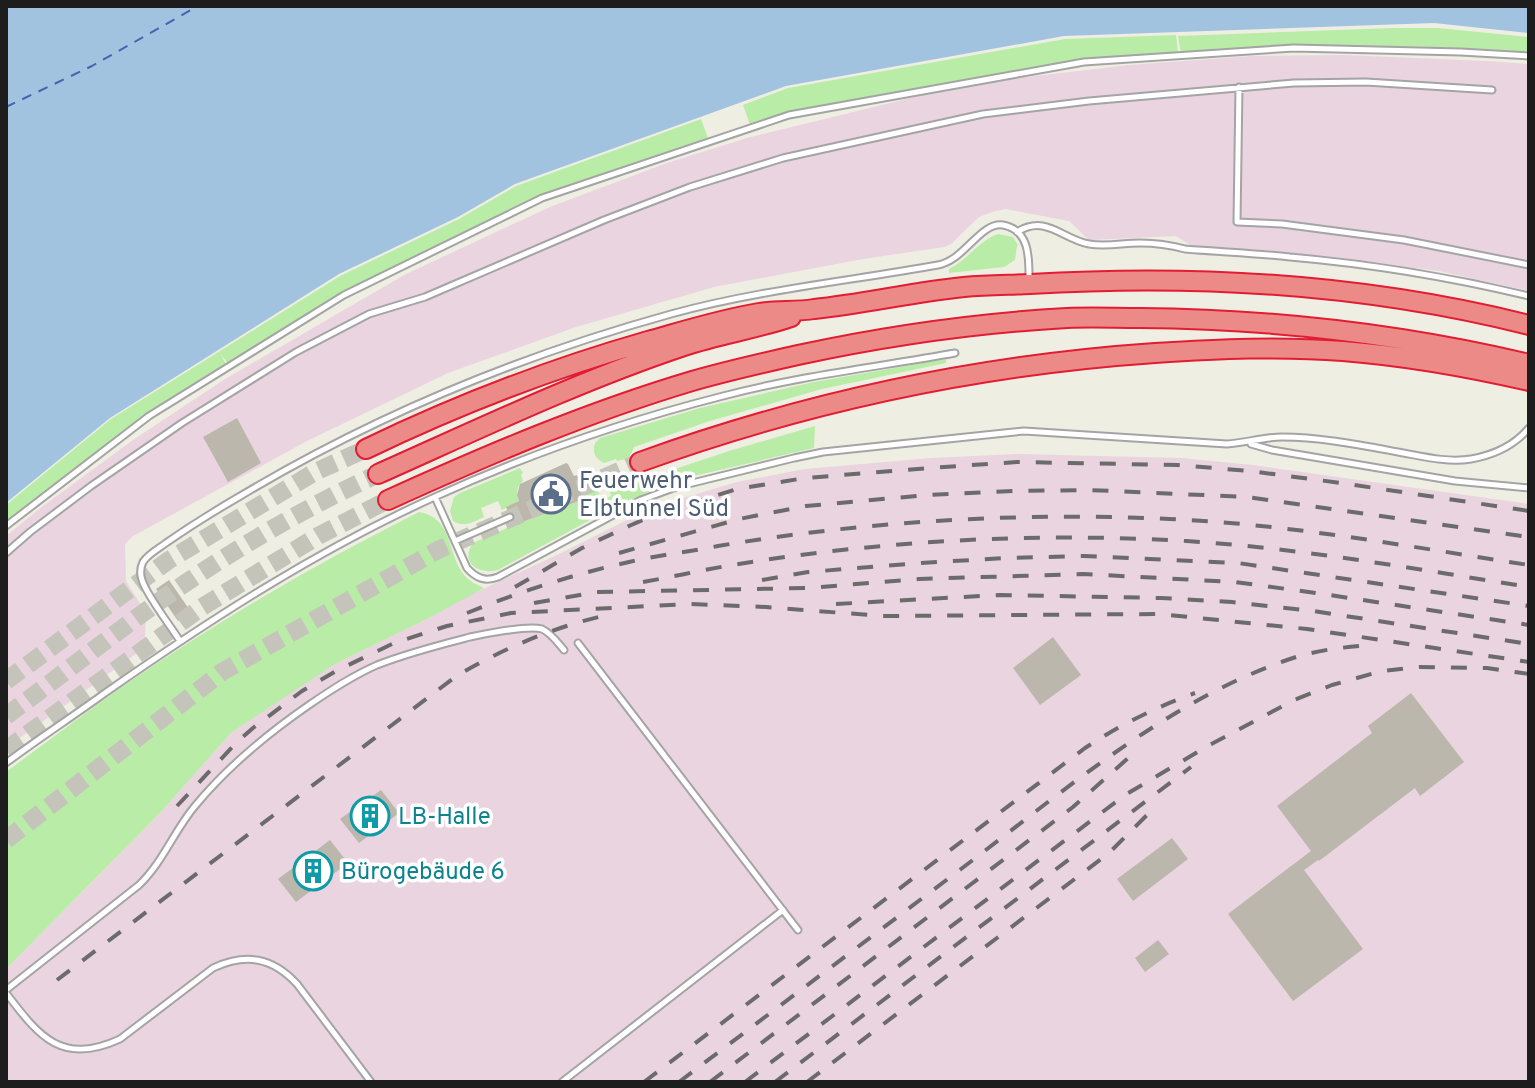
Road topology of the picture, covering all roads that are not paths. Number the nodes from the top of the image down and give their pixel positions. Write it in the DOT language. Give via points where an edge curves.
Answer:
graph roads {
  1 [pos="1529,56"];
  2 [pos="1239,87"];
  3 [pos="1492,90"];
  4 [pos="1017,232"];
  5 [pos="1529,265"];
  6 [pos="1029,284"];
  7 [pos="1529,296"];
  8 [pos="813,310"];
  9 [pos="1186,319"];
  10 [pos="1529,325"];
  11 [pos="1342,351"];
  12 [pos="955,353"];
  13 [pos="1529,364"];
  14 [pos="1529,381"];
  15 [pos="1529,428"];
  16 [pos="1246,443"];
  17 [pos="366,449"];
  18 [pos="640,462"];
  19 [pos="378,474"];
  20 [pos="1529,488"];
  21 [pos="435,497"];
  22 [pos="388,500"];
  23 [pos="510,517"];
  24 [pos="6,526"];
  25 [pos="455,541"];
  26 [pos="6,553"];
  27 [pos="180,641"];
  28 [pos="578,643"];
  29 [pos="564,650"];
  30 [pos="6,763"];
  31 [pos="783,910"];
  32 [pos="798,930"];
  33 [pos="6,991"];
  34 [pos="371,1082"];
  35 [pos="562,1082"];
  1 -- 24 [label="lane" via="1294,48 1084,62 789,115 542,198 344,295 149,416"];
  2 -- 3 [label="lane" via="1366,82"];
  2 -- 5 [label="lane" via="1237,222 1404,240"];
  2 -- 26 [label="lane" via="983,114 783,158 676,192 425,297 369,314 296,352 91,486"];
  4 -- 6 [label="lane" via="1029,252"];
  4 -- 7 [label="lane" via="1041,226 1087,244 1170,245 1377,267"];
  4 -- 27 [label="lane" via="999,225 987,228 961,254 942,264 672,314 525,361 368,427 247,492 144,560 143,584"];
  6 -- 8 [label="highway" via="940,290"];
  6 -- 10 [label="highway" via="1111,279 1261,284 1377,296"];
  8 -- 17 [label="highway" via="761,312 564,366"];
  8 -- 19 [label="highway" via="619,369"];
  9 -- 11 [label="highway"];
  9 -- 13 [label="highway" via="1367,335"];
  9 -- 22 [label="highway" via="1068,318 967,327 741,368 584,418"];
  11 -- 14 [label="highway"];
  11 -- 18 [label="highway" via="1268,347 1017,367 780,417"];
  12 -- 21 [label="lane" via="725,395 518,461"];
  15 -- 16 [label="lane" via="1500,451 1469,460 1279,437"];
  16 -- 20 [label="lane" via="1455,481"];
  16 -- 25 [label="lane" via="1024,431 823,452 664,491 492,579 473,575"];
  21 -- 25 [label="lane"];
  21 -- 27 [label="lane" via="313,559"];
  23 -- 25 [label="lane"];
  27 -- 30 [label="lane"];
  28 -- 31 [label="lane"];
  29 -- 33 [label="lane" via="540,629 480,635 377,665 342,682 233,765 180,825 139,885"];
  31 -- 32 [label="lane"];
  31 -- 35 [label="lane"];
  33 -- 34 [label="lane" via="51,1043 87,1049 120,1039 213,968 228,961 264,961 297,984"];
}
